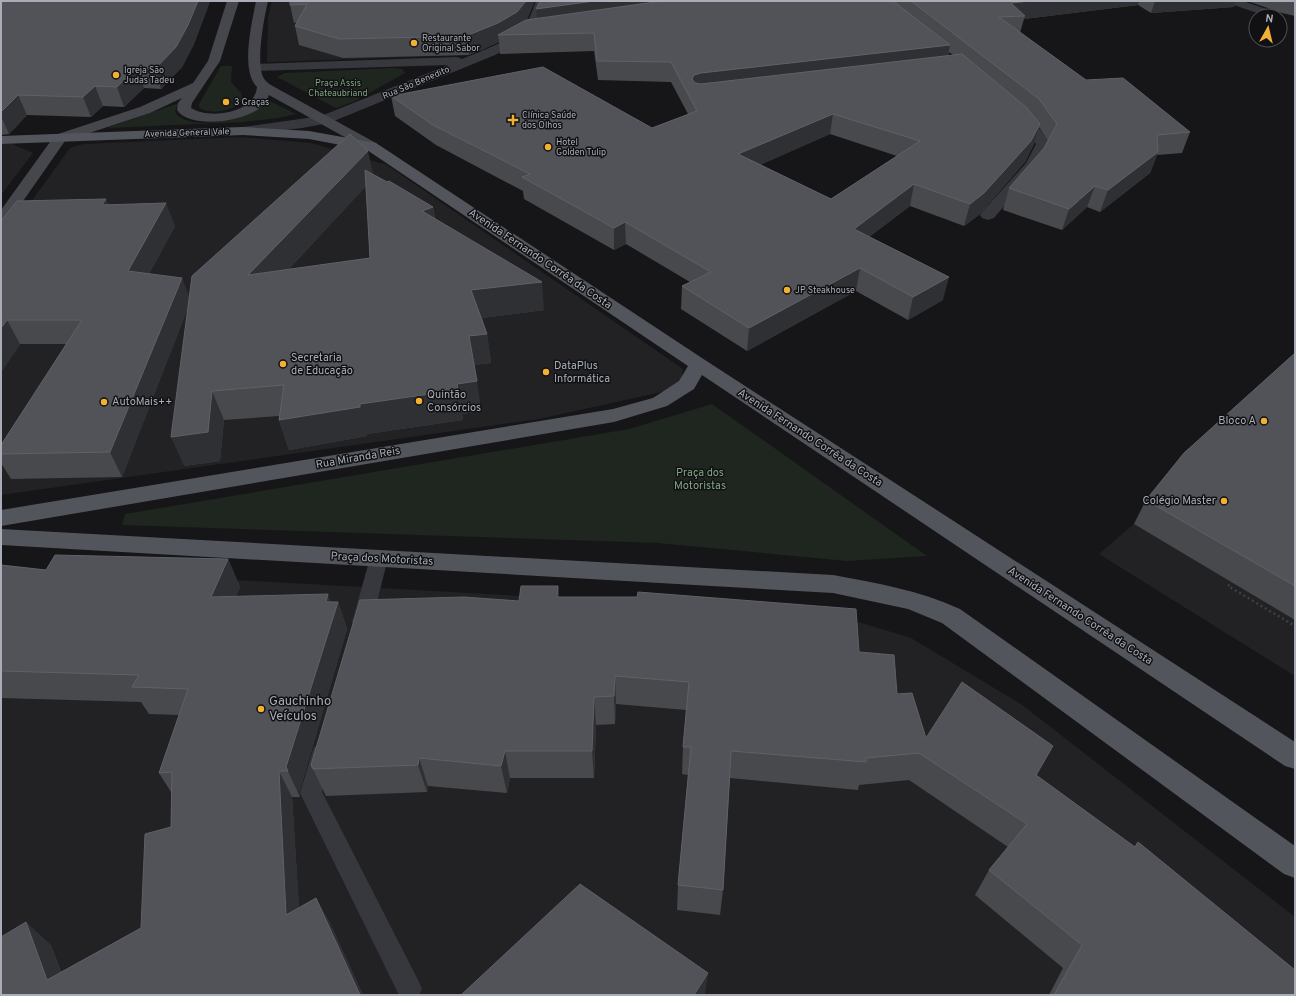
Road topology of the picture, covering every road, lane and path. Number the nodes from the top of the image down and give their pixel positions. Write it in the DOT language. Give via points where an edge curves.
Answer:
graph roads {
  1 [pos="233,1"];
  2 [pos="262,1"];
  3 [pos="542,1"];
  4 [pos="1232,1"];
  5 [pos="1254,8"];
  6 [pos="539,31"];
  7 [pos="524,34"];
  8 [pos="470,60"];
  9 [pos="255,67"];
  10 [pos="198,86"];
  11 [pos="264,86"];
  12 [pos="1009,108"];
  13 [pos="324,120"];
  14 [pos="243,131"];
  15 [pos="60,138"];
  16 [pos="1,140"];
  17 [pos="371,146"];
  18 [pos="988,215"];
  19 [pos="1,221"];
  20 [pos="698,364"];
  21 [pos="1,518"];
  22 [pos="1,537"];
  23 [pos="379,558"];
  24 [pos="1237,577"];
  25 [pos="1295,626"];
  26 [pos="356,641"];
  27 [pos="329,732"];
  28 [pos="1295,757"];
  29 [pos="1295,864"];
  30 [pos="409,989"];
  1 -- 10 [label="main road" via="214,61"];
  2 -- 9 [label="main road" via="258,17"];
  3 -- 7 [label="street, Rua São Benedito" via="533,23"];
  4 -- 5 [label="street"];
  6 -- 7 [label="street"];
  7 -- 8 [label="street, Rua São Benedito"];
  8 -- 9 [label="street"];
  8 -- 13 [label="street, Rua São Benedito"];
  9 -- 11 [label="main road" via="257,78"];
  10 -- 11 [label="main road" via="184,103 184,110 194,116 210,117 235,114 254,106 263,96"];
  10 -- 15 [label="main road" via="145,110"];
  11 -- 13 [label="main road, Avenida Fernando Corrêa da Costa"];
  12 -- 18 [label="street" via="1027,123 1043,144 1032,165"];
  13 -- 14 [label="street, Rua São Benedito"];
  13 -- 17 [label="main road, Avenida Fernando Corrêa da Costa"];
  14 -- 15 [label="main road, Avenida General Vale"];
  14 -- 17 [label="main road, Avenida General Vale" via="309,135"];
  15 -- 16 [label="main road, Avenida General Vale"];
  15 -- 19 [label="main road"];
  17 -- 20 [label="main road, Avenida Fernando Corrêa da Costa"];
  20 -- 21 [label="main road, Rua Miranda Reis" via="687,385 660,402 614,415"];
  20 -- 28 [label="main road, Avenida Fernando Corrêa da Costa"];
  22 -- 23 [label="main road, Praça dos Motoristas"];
  23 -- 26 [label="lane"];
  23 -- 29 [label="main road, Praça dos Motoristas" via="833,584 924,605 951,616"];
  24 -- 25 [label="path" via="1228,586"];
  27 -- 30 [label="lane" via="311,793"];
}
